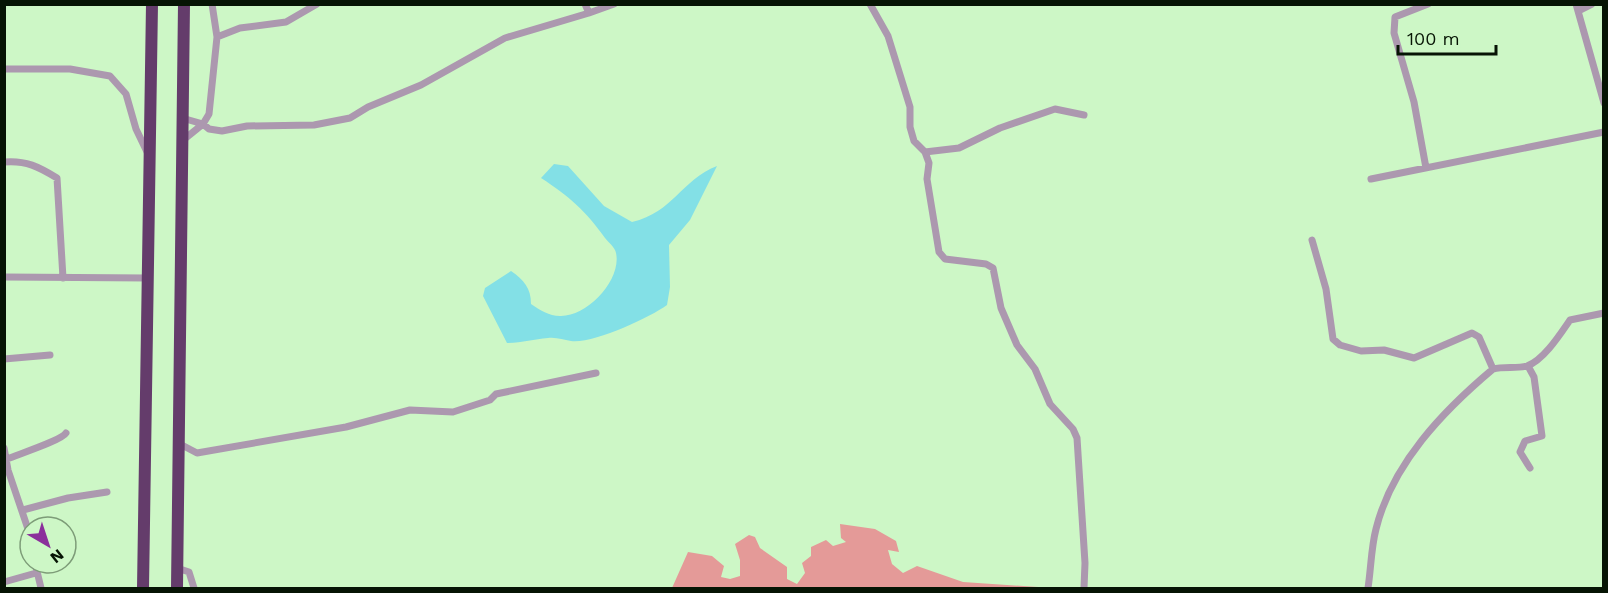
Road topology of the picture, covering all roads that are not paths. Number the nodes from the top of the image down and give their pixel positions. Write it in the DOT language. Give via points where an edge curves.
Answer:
graph roads {
  1 [pos="152,4"];
  2 [pos="184,4"];
  3 [pos="212,4"];
  4 [pos="317,4"];
  5 [pos="585,4"];
  6 [pos="614,4"];
  7 [pos="870,4"];
  8 [pos="1428,4"];
  9 [pos="1592,4"];
  10 [pos="1577,8"];
  11 [pos="590,13"];
  12 [pos="217,37"];
  13 [pos="4,69"];
  14 [pos="1604,103"];
  15 [pos="1084,115"];
  16 [pos="182,118"];
  17 [pos="203,124"];
  18 [pos="1604,132"];
  19 [pos="182,142"];
  20 [pos="925,152"];
  21 [pos="150,158"];
  22 [pos="4,162"];
  23 [pos="1426,168"];
  24 [pos="1371,180"];
  25 [pos="1312,240"];
  26 [pos="4,277"];
  27 [pos="63,278"];
  28 [pos="148,278"];
  29 [pos="1604,313"];
  30 [pos="50,355"];
  31 [pos="4,359"];
  32 [pos="1528,366"];
  33 [pos="1493,369"];
  34 [pos="596,373"];
  35 [pos="66,433"];
  36 [pos="178,443"];
  37 [pos="4,448"];
  38 [pos="7,459"];
  39 [pos="1530,468"];
  40 [pos="107,492"];
  41 [pos="23,510"];
  42 [pos="24,515"];
  43 [pos="177,568"];
  44 [pos="29,575"];
  45 [pos="4,582"];
  46 [pos="143,588"];
  47 [pos="177,588"];
  48 [pos="194,588"];
  49 [pos="1084,588"];
  50 [pos="1368,588"];
  1 -- 21 [label="highway"];
  2 -- 16 [label="highway"];
  3 -- 12 [label="street"];
  4 -- 12 [label="street" via="286,22 240,28"];
  5 -- 11 [label="street"];
  6 -- 11 [label="street"];
  7 -- 20 [label="street" via="884,23 910,107 914,141"];
  8 -- 23 [label="street" via="1395,17 1394,33 1414,102"];
  9 -- 10 [label="street"];
  10 -- 14 [label="street"];
  11 -- 17 [label="street" via="505,38 422,85 350,118 314,125 247,126 222,131"];
  12 -- 17 [label="street" via="209,114"];
  13 -- 21 [label="street" via="70,69 110,76 126,94"];
  15 -- 20 [label="street" via="1055,109 959,148"];
  16 -- 17 [label="street"];
  16 -- 19 [label="highway"];
  17 -- 19 [label="street"];
  18 -- 23 [label="street"];
  19 -- 36 [label="highway"];
  20 -- 49 [label="street" via="939,252 945,259 993,268 1003,316 1017,345 1035,369 1050,404 1076,434"];
  21 -- 28 [label="highway"];
  22 -- 27 [label="street" via="37,165 57,178"];
  23 -- 24 [label="street"];
  25 -- 33 [label="street" via="1326,289 1333,339 1340,345 1414,358 1472,333 1479,337"];
  26 -- 27 [label="street"];
  27 -- 28 [label="street"];
  28 -- 46 [label="highway"];
  29 -- 32 [label="street" via="1570,320 1551,348"];
  30 -- 31 [label="street"];
  32 -- 33 [label="street"];
  32 -- 39 [label="street" via="1534,377 1542,436 1525,441 1520,452"];
  33 -- 50 [label="street" via="1430,428 1390,492 1376,529"];
  34 -- 36 [label="street" via="504,392 482,404 453,412 410,410 346,426 197,453"];
  35 -- 38 [label="street" via="59,441"];
  36 -- 43 [label="highway"];
  37 -- 38 [label="street"];
  38 -- 41 [label="street"];
  40 -- 41 [label="street"];
  41 -- 42 [label="street"];
  43 -- 47 [label="highway"];
  43 -- 48 [label="street" via="189,572"];
  44 -- 45 [label="street"];
}
